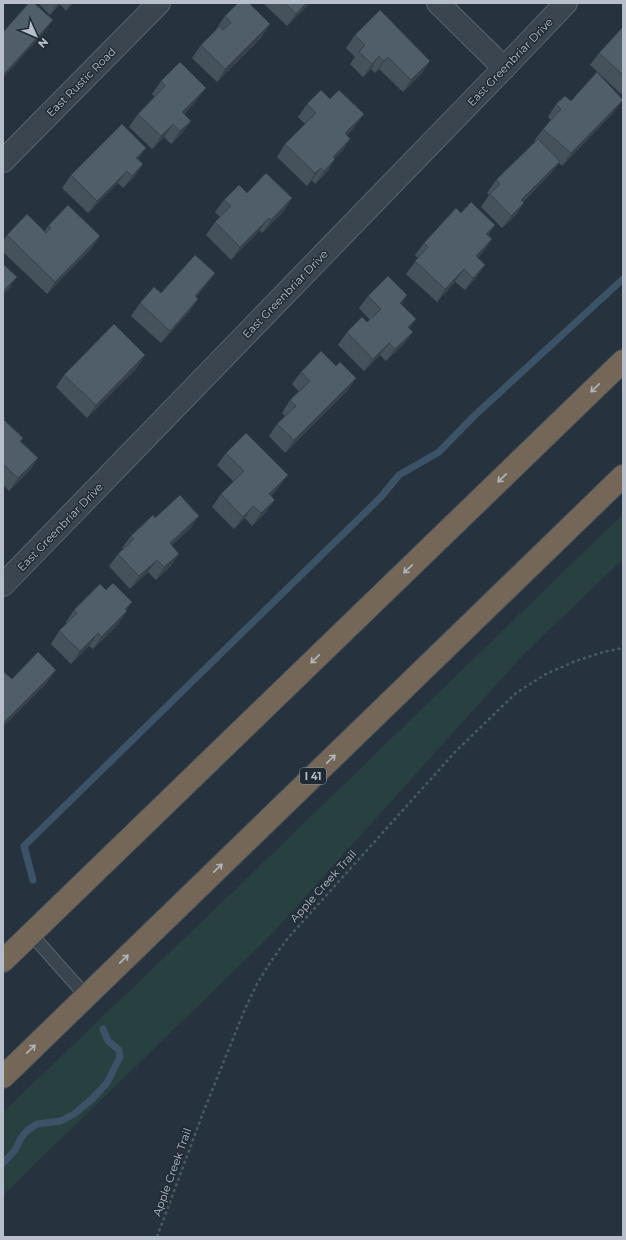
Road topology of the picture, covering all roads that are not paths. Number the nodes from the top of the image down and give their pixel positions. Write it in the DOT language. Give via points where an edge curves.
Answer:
graph roads {
  1 [pos="159,3"];
  2 [pos="438,3"];
  3 [pos="566,3"];
  4 [pos="504,68"];
  5 [pos="3,161"];
  6 [pos="623,361"];
  7 [pos="623,476"];
  8 [pos="5,579"];
  9 [pos="31,934"];
  10 [pos="3,961"];
  11 [pos="86,996"];
  12 [pos="3,1076"];
  1 -- 5 [label="street, East Rustic Road"];
  2 -- 4 [label="street"];
  3 -- 4 [label="street, East Greenbriar Drive"];
  4 -- 8 [label="street, East Greenbriar Drive"];
  6 -- 9 [label="highway, one-way"];
  11 -- 7 [label="highway, I 41, one-way"];
  9 -- 10 [label="highway"];
  9 -- 11 [label="lane"];
  12 -- 11 [label="highway, I 41, one-way"];
}
